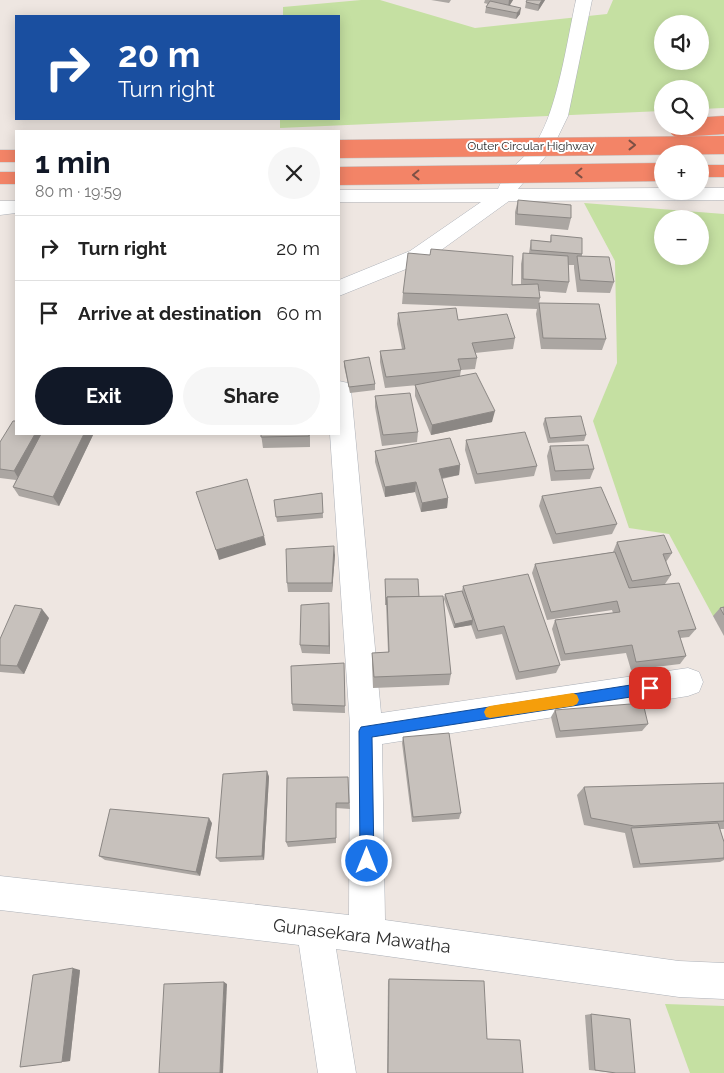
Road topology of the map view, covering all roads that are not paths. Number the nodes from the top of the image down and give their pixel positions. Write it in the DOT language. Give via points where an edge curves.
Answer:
graph roads {
  1 [pos="583,0"];
  2 [pos="724,125"];
  3 [pos="724,145"];
  4 [pos="392,147"];
  5 [pos="340,149"];
  6 [pos="0,156"];
  7 [pos="15,156"];
  8 [pos="709,171"];
  9 [pos="724,171"];
  10 [pos="654,172"];
  11 [pos="340,176"];
  12 [pos="0,178"];
  13 [pos="15,178"];
  14 [pos="506,194"];
  15 [pos="724,194"];
  16 [pos="340,196"];
  17 [pos="15,207"];
  18 [pos="0,208"];
  19 [pos="340,288"];
  20 [pos="340,403"];
  21 [pos="688,682"];
  22 [pos="366,731"];
  23 [pos="0,893"];
  24 [pos="315,930"];
  25 [pos="367,935"];
  26 [pos="724,981"];
  27 [pos="338,1073"];
  1 -- 14 [label="street" via="559,116 545,145 510,183"];
  2 -- 4 [label="highway, bridge"];
  4 -- 3 [label="highway, Outer Circular Highway, one-way, bridge"];
  4 -- 5 [label="highway, Outer Circular Highway, bridge"];
  6 -- 7 [label="highway"];
  8 -- 9 [label="highway"];
  10 -- 11 [label="highway, Outer Circular Highway, one-way, bridge"];
  12 -- 13 [label="highway"];
  14 -- 15 [label="street"];
  14 -- 16 [label="street"];
  14 -- 19 [label="street" via="418,256"];
  17 -- 18 [label="street"];
  20 -- 22 [label="street"];
  21 -- 22 [label="street"];
  22 -- 25 [label="street"];
  23 -- 24 [label="street, Gunasekara Mawatha"];
  24 -- 25 [label="street, Gunasekara Mawatha"];
  24 -- 27 [label="street"];
  25 -- 26 [label="street, Gunasekara Mawatha" via="679,979"];
}
